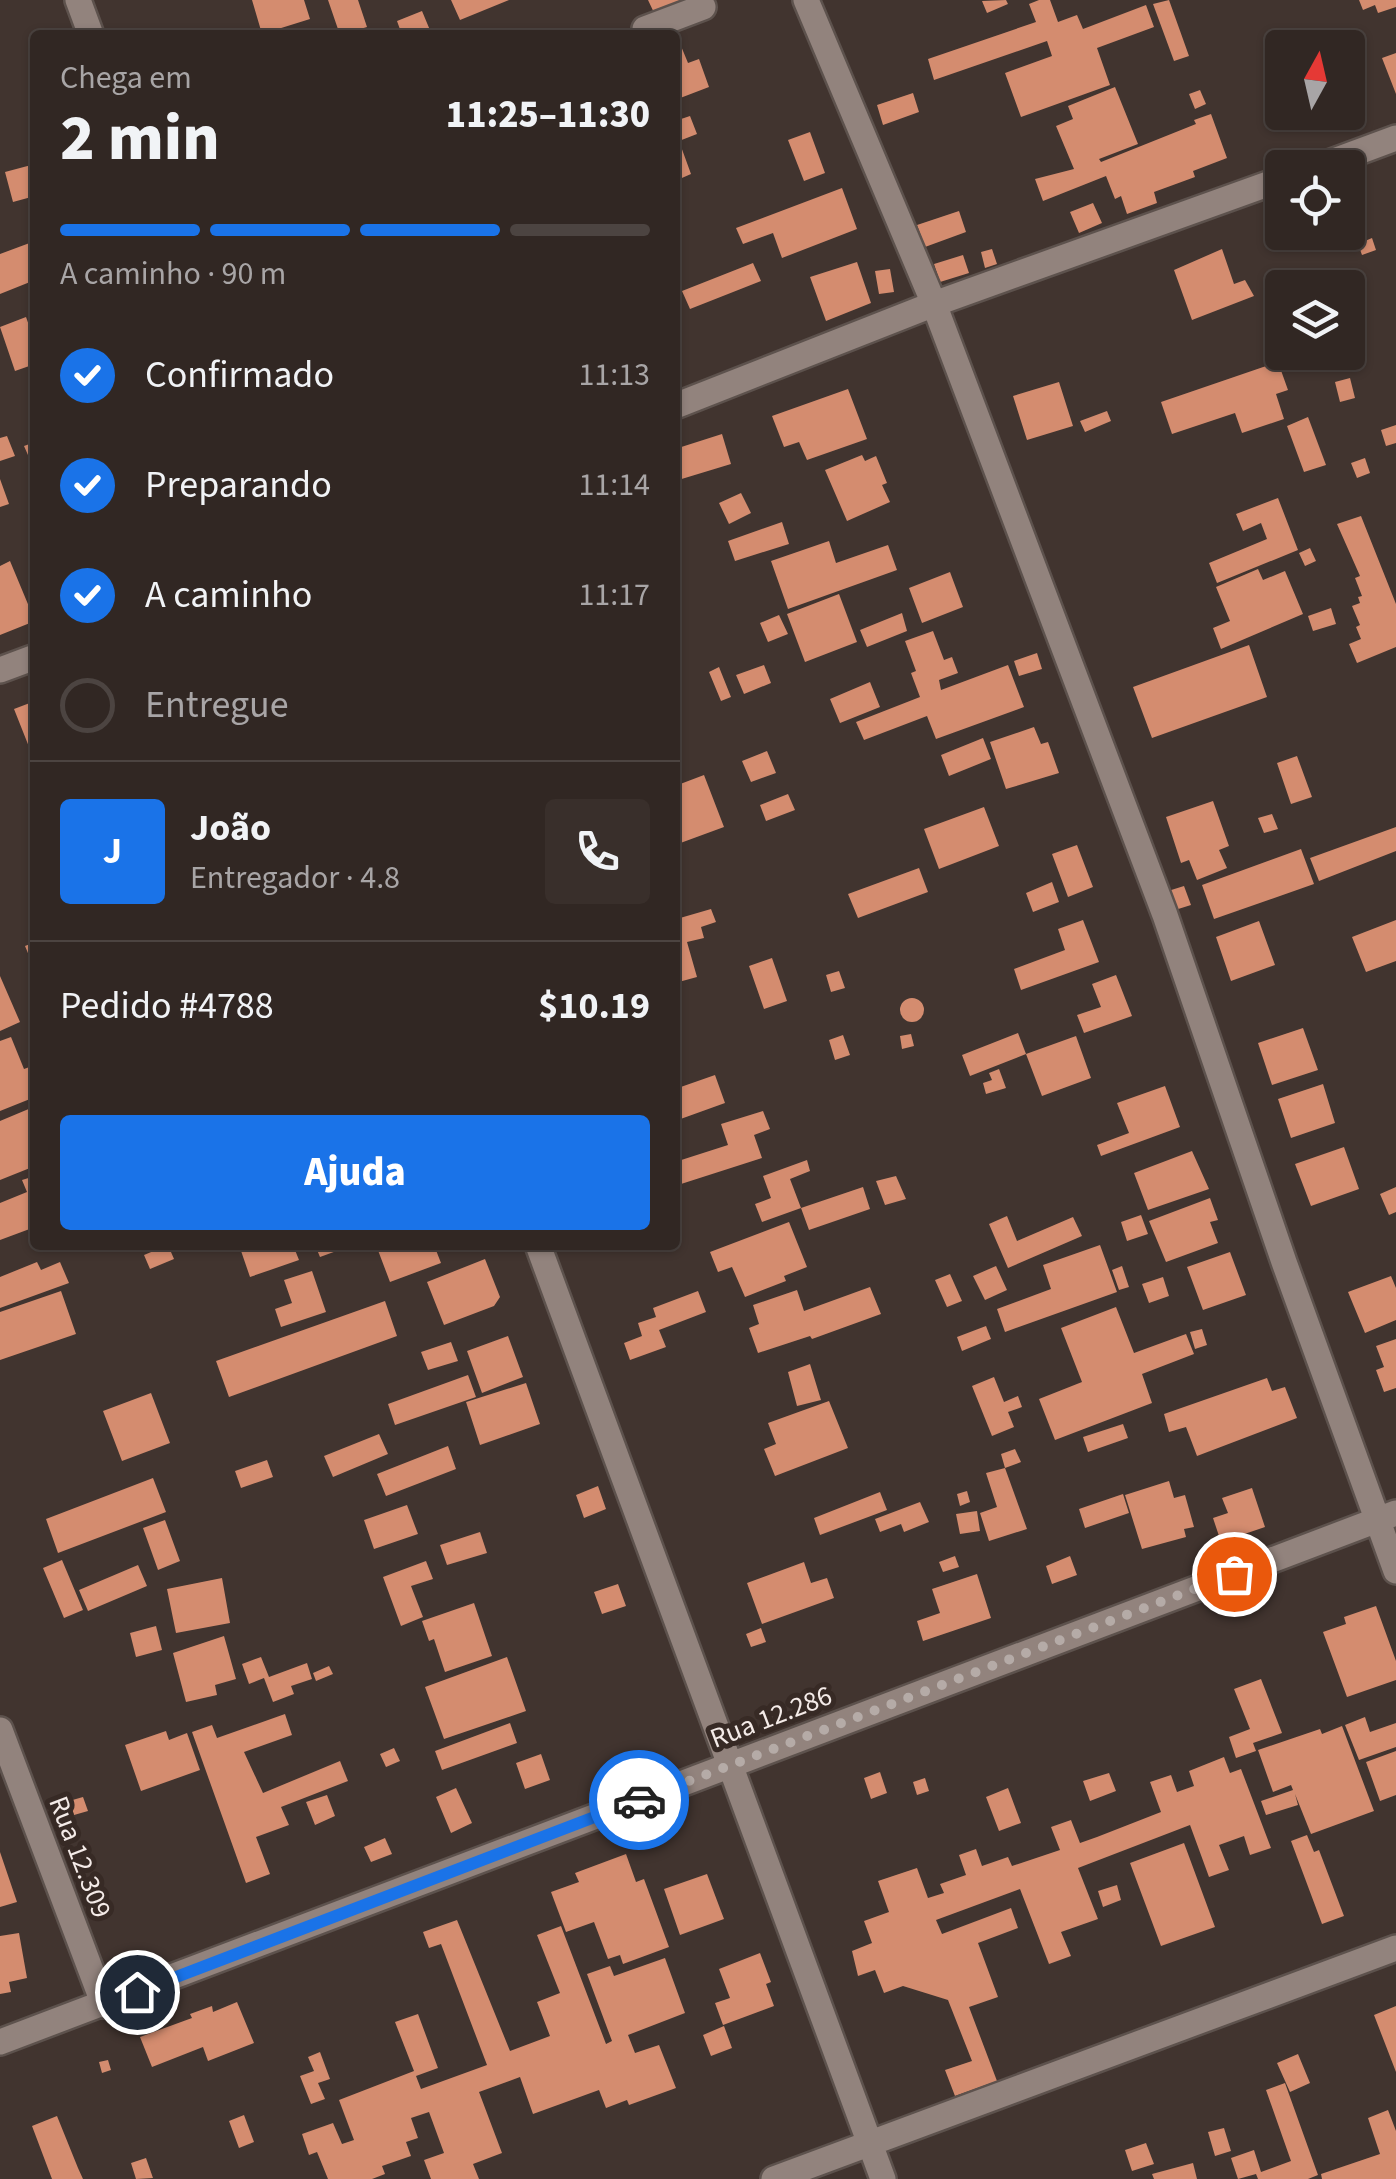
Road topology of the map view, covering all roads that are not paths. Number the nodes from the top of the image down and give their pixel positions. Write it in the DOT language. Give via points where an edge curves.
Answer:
graph roads {
  1 [pos="78,0"];
  2 [pos="699,0"];
  3 [pos="806,0"];
  4 [pos="645,29"];
  5 [pos="88,30"];
  6 [pos="1396,138"];
  7 [pos="1364,150"];
  8 [pos="1265,185"];
  9 [pos="934,304"];
  10 [pos="680,404"];
  11 [pos="30,659"];
  12 [pos="0,670"];
  13 [pos="540,1250"];
  14 [pos="1387,1517"];
  15 [pos="1396,1571"];
  16 [pos="0,1730"];
  17 [pos="730,1765"];
  18 [pos="1396,1948"];
  19 [pos="104,2005"];
  20 [pos="0,2042"];
  21 [pos="870,2144"];
  22 [pos="774,2179"];
  23 [pos="883,2179"];
  1 -- 5 [label="street"];
  2 -- 4 [label="street" via="702,7"];
  3 -- 9 [label="street"];
  6 -- 7 [label="street"];
  8 -- 9 [label="street"];
  9 -- 10 [label="street"];
  9 -- 14 [label="street" via="1165,915 1284,1262"];
  11 -- 12 [label="street"];
  13 -- 17 [label="street"];
  14 -- 15 [label="street"];
  14 -- 17 [label="street, Rua 12.286"];
  16 -- 19 [label="street, Rua 12.309"];
  17 -- 19 [label="street, Rua 12.286"];
  17 -- 21 [label="street"];
  18 -- 21 [label="street"];
  19 -- 20 [label="street, Rua 12.286"];
  21 -- 22 [label="street"];
  21 -- 23 [label="street"];
}
